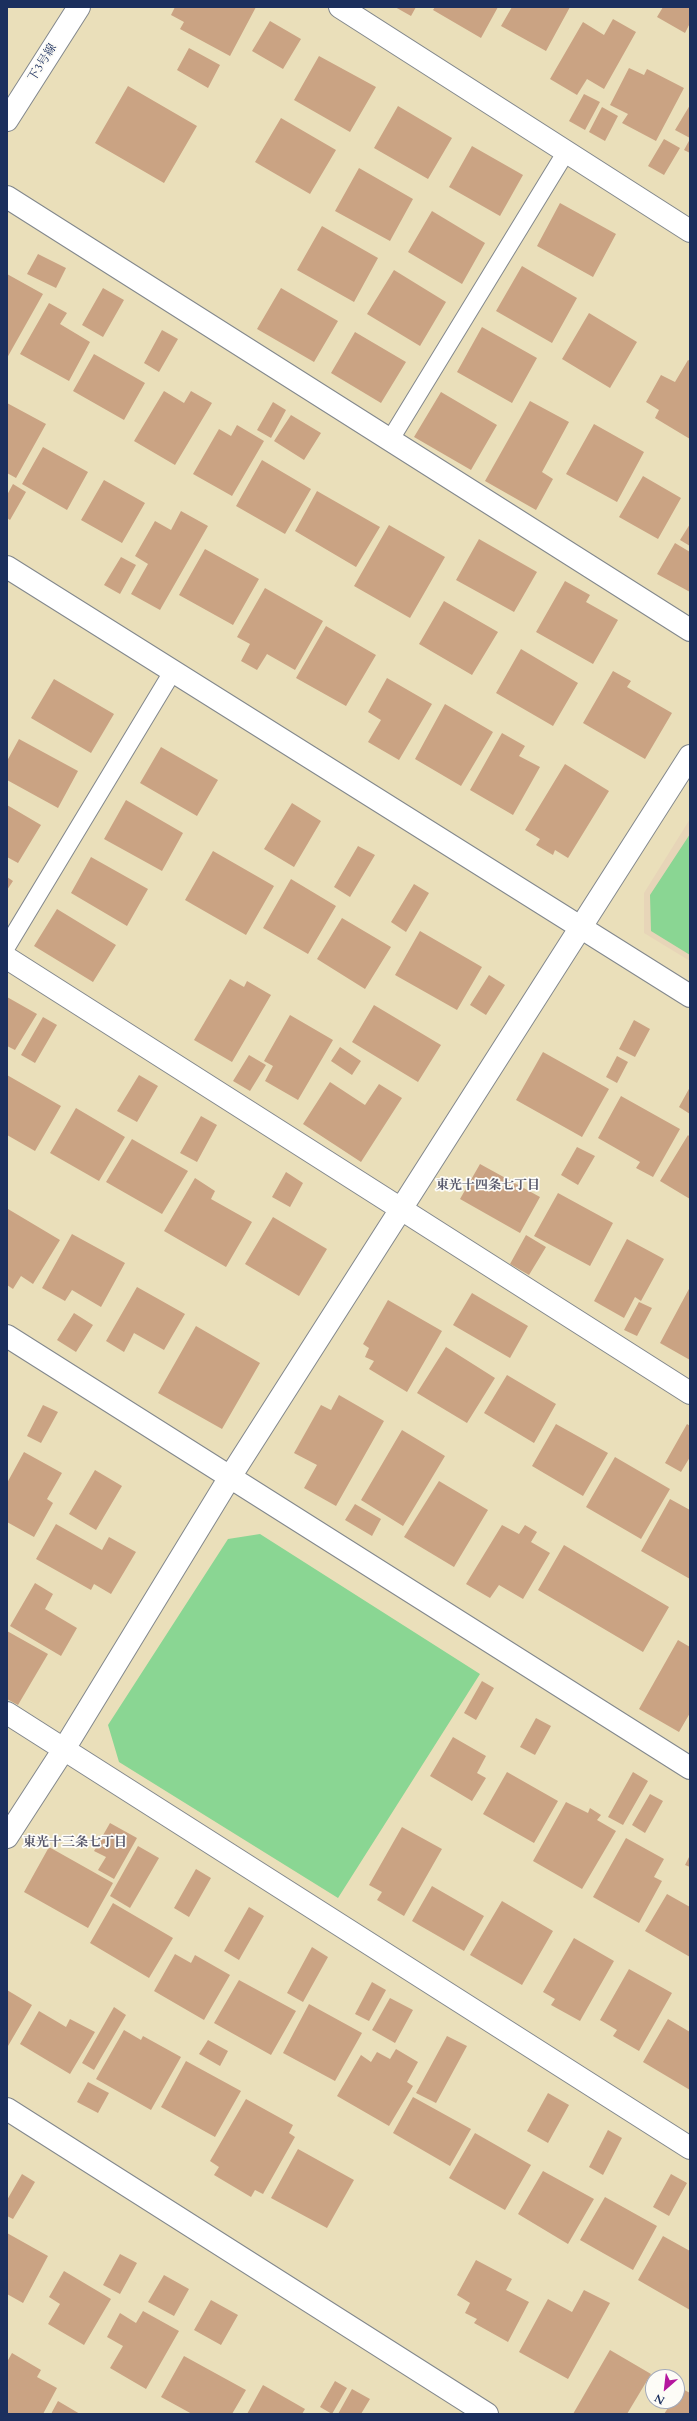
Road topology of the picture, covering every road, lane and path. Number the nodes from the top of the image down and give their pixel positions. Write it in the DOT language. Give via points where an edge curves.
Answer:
graph roads {
  1 [pos="79,7"];
  2 [pos="340,7"];
  3 [pos="7,120"];
  4 [pos="566,152"];
  5 [pos="7,197"];
  6 [pos="690,231"];
  7 [pos="390,440"];
  8 [pos="7,567"];
  9 [pos="690,630"];
  10 [pos="173,671"];
  11 [pos="690,756"];
  12 [pos="582,926"];
  13 [pos="7,946"];
  14 [pos="7,958"];
  15 [pos="690,996"];
  16 [pos="400,1209"];
  17 [pos="7,1336"];
  18 [pos="690,1392"];
  19 [pos="230,1477"];
  20 [pos="7,1713"];
  21 [pos="64,1749"];
  22 [pos="690,1768"];
  23 [pos="7,1838"];
  24 [pos="7,2109"];
  25 [pos="690,2148"];
  26 [pos="487,2414"];
  1 -- 3 [label="street, 下3号線"];
  2 -- 4 [label="street"];
  4 -- 6 [label="street"];
  4 -- 7 [label="lane"];
  5 -- 7 [label="street"];
  7 -- 9 [label="street"];
  8 -- 10 [label="street"];
  10 -- 12 [label="street"];
  10 -- 13 [label="lane"];
  11 -- 12 [label="street"];
  12 -- 15 [label="street"];
  12 -- 16 [label="street"];
  14 -- 16 [label="street"];
  16 -- 18 [label="street"];
  16 -- 19 [label="street"];
  17 -- 19 [label="street"];
  19 -- 21 [label="street"];
  19 -- 22 [label="street"];
  20 -- 21 [label="street"];
  21 -- 23 [label="street"];
  21 -- 25 [label="street"];
  24 -- 26 [label="street"];
}
